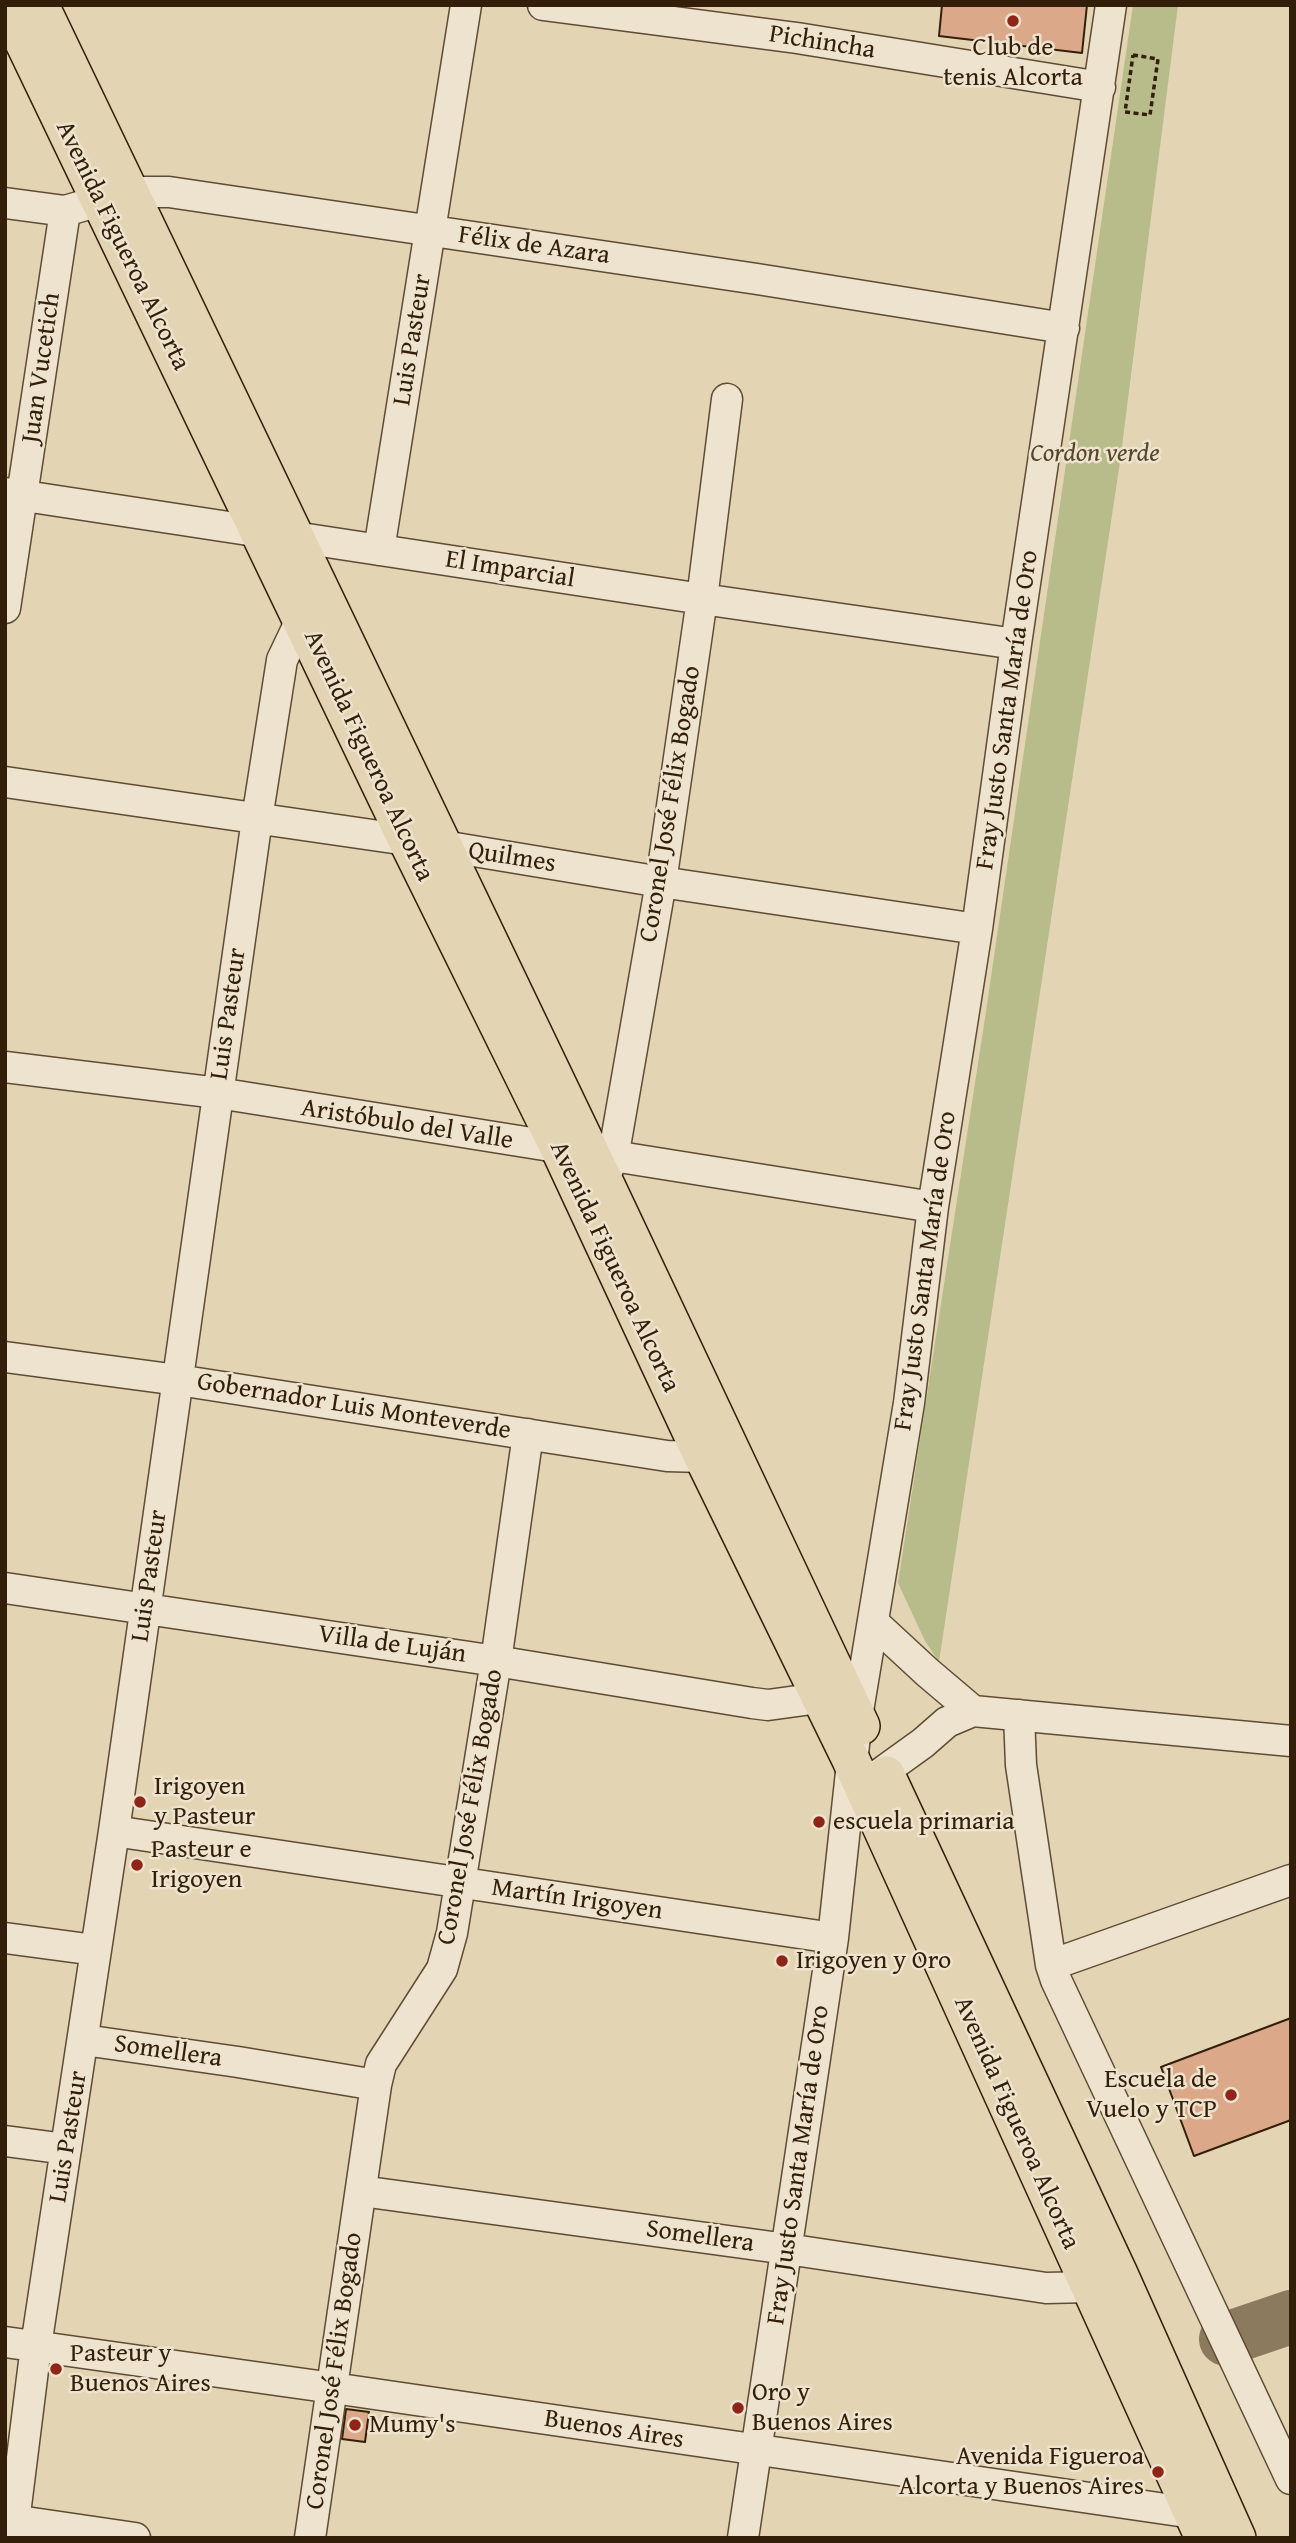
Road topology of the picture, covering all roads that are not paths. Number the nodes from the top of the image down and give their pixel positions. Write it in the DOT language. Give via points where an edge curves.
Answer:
graph roads {
  1 [pos="466,5"];
  2 [pos="543,5"];
  3 [pos="1111,5"];
  4 [pos="16,13"];
  5 [pos="1100,87"];
  6 [pos="115,196"];
  7 [pos="5,203"];
  8 [pos="65,211"];
  9 [pos="431,231"];
  10 [pos="1064,328"];
  11 [pos="727,399"];
  12 [pos="14,495"];
  13 [pos="261,533"];
  14 [pos="297,539"];
  15 [pos="379,550"];
  16 [pos="702,599"];
  17 [pos="5,608"];
  18 [pos="302,618"];
  19 [pos="1016,644"];
  20 [pos="5,782"];
  21 [pos="257,819"];
  22 [pos="408,841"];
  23 [pos="445,848"];
  24 [pos="661,882"];
  25 [pos="977,929"];
  26 [pos="5,1067"];
  27 [pos="218,1093"];
  28 [pos="589,1167"];
  29 [pos="933,1208"];
  30 [pos="5,1357"];
  31 [pos="178,1380"];
  32 [pos="528,1434"];
  33 [pos="703,1457"];
  34 [pos="5,1588"];
  35 [pos="145,1609"];
  36 [pos="874,1623"];
  37 [pos="496,1661"];
  38 [pos="819,1698"];
  39 [pos="973,1711"];
  40 [pos="1019,1715"];
  41 [pos="857,1717"];
  42 [pos="1291,1741"];
  43 [pos="866,1772"];
  44 [pos="114,1831"];
  45 [pos="1291,1880"];
  46 [pos="461,1884"];
  47 [pos="833,1937"];
  48 [pos="5,1938"];
  49 [pos="95,1951"];
  50 [pos="1051,1965"];
  51 [pos="84,2040"];
  52 [pos="376,2085"];
  53 [pos="5,2141"];
  54 [pos="66,2150"];
  55 [pos="361,2191"];
  56 [pos="787,2249"];
  57 [pos="1105,2281"];
  58 [pos="5,2342"];
  59 [pos="36,2346"];
  60 [pos="333,2388"];
  61 [pos="757,2451"];
  62 [pos="1291,2479"];
  63 [pos="1206,2517"];
  64 [pos="10,2526"];
  65 [pos="135,2538"];
  66 [pos="310,2538"];
  67 [pos="743,2538"];
  68 [pos="1237,2538"];
  1 -- 9 [label="street, Luis Pasteur"];
  2 -- 5 [label="street, Pichincha" via="797,38"];
  3 -- 5 [label="street, Fray Justo Santa María de Oro"];
  4 -- 6 [label="main road, Avenida Figueroa Alcorta"];
  5 -- 10 [label="street, Fray Justo Santa María de Oro"];
  6 -- 8 [label="street, Félix de Azara"];
  6 -- 9 [label="street, Félix de Azara" via="169,192"];
  6 -- 13 [label="main road, Avenida Figueroa Alcorta"];
  6 -- 14 [label="main road, Avenida Figueroa Alcorta"];
  7 -- 8 [label="street, Félix de Azara"];
  8 -- 12 [label="street, Juan Vucetich"];
  9 -- 10 [label="street, Félix de Azara"];
  9 -- 15 [label="street, Luis Pasteur"];
  10 -- 19 [label="street, Fray Justo Santa María de Oro"];
  11 -- 16 [label="street, Coronel José Félix Bogado"];
  12 -- 13 [label="street, El Imparcial"];
  12 -- 17 [label="street, Juan Vucetich"];
  13 -- 14 [label="street, El Imparcial"];
  13 -- 18 [label="main road, Avenida Figueroa Alcorta"];
  14 -- 15 [label="street, El Imparcial"];
  14 -- 23 [label="main road, Avenida Figueroa Alcorta"];
  15 -- 16 [label="street, El Imparcial"];
  16 -- 19 [label="street, El Imparcial"];
  16 -- 24 [label="street, Coronel José Félix Bogado"];
  18 -- 21 [label="street, Luis Pasteur" via="282,660"];
  18 -- 22 [label="main road, Avenida Figueroa Alcorta"];
  19 -- 25 [label="street, Fray Justo Santa María de Oro"];
  20 -- 21 [label="street, Quilmes"];
  21 -- 22 [label="street, Quilmes"];
  21 -- 27 [label="street, Luis Pasteur"];
  22 -- 23 [label="street, Quilmes"];
  22 -- 28 [label="main road, Avenida Figueroa Alcorta"];
  23 -- 24 [label="street, Quilmes"];
  23 -- 28 [label="main road, Avenida Figueroa Alcorta"];
  24 -- 25 [label="street, Quilmes"];
  24 -- 28 [label="street, Coronel José Félix Bogado"];
  25 -- 29 [label="street, Fray Justo Santa María de Oro"];
  26 -- 27 [label="street, Aristóbulo del Valle"];
  27 -- 28 [label="street, Aristóbulo del Valle"];
  27 -- 31 [label="street, Luis Pasteur"];
  28 -- 29 [label="street, Aristóbulo del Valle"];
  28 -- 33 [label="main road, Avenida Figueroa Alcorta"];
  28 -- 41 [label="main road, Avenida Figueroa Alcorta"];
  29 -- 36 [label="street, Fray Justo Santa María de Oro" via="909,1403"];
  30 -- 31 [label="street, Gobernador Luis Monteverde"];
  31 -- 32 [label="street, Gobernador Luis Monteverde"];
  31 -- 35 [label="street, Luis Pasteur"];
  32 -- 33 [label="street, Gobernador Luis Monteverde" via="667,1456"];
  32 -- 37 [label="street, Coronel José Félix Bogado"];
  33 -- 38 [label="main road, Avenida Figueroa Alcorta"];
  34 -- 35 [label="street, Villa de Luján"];
  35 -- 37 [label="street, Villa de Luján"];
  35 -- 44 [label="street, Luis Pasteur"];
  36 -- 39 [label="street"];
  36 -- 41 [label="street, Fray Justo Santa María de Oro"];
  37 -- 38 [label="street, Villa de Luján" via="768,1705"];
  37 -- 46 [label="street, Coronel José Félix Bogado"];
  38 -- 43 [label="main road, Avenida Figueroa Alcorta"];
  39 -- 40 [label="street"];
  39 -- 43 [label="street"];
  40 -- 42 [label="street"];
  40 -- 50 [label="street" via="1021,1765"];
  41 -- 43 [label="main road, Avenida Figueroa Alcorta"];
  43 -- 47 [label="street, Fray Justo Santa María de Oro"];
  43 -- 57 [label="main road, Avenida Figueroa Alcorta"];
  44 -- 46 [label="street, Martín Irigoyen"];
  44 -- 49 [label="street, Luis Pasteur"];
  45 -- 50 [label="street"];
  46 -- 47 [label="street, Martín Irigoyen"];
  46 -- 52 [label="street, Coronel José Félix Bogado" via="442,1969 382,2064"];
  47 -- 56 [label="street, Fray Justo Santa María de Oro"];
  48 -- 49 [label="street"];
  49 -- 51 [label="street, Luis Pasteur"];
  50 -- 62 [label="street"];
  51 -- 52 [label="street, Somellera"];
  51 -- 54 [label="street, Luis Pasteur"];
  52 -- 55 [label="street, Coronel José Félix Bogado"];
  53 -- 54 [label="street"];
  54 -- 59 [label="street, Luis Pasteur"];
  55 -- 56 [label="street, Somellera"];
  55 -- 60 [label="street, Coronel José Félix Bogado"];
  56 -- 57 [label="street, Somellera" via="1046,2288"];
  56 -- 61 [label="street, Fray Justo Santa María de Oro"];
  57 -- 63 [label="main road, Avenida Figueroa Alcorta"];
  58 -- 59 [label="street, Buenos Aires"];
  59 -- 60 [label="street, Buenos Aires"];
  59 -- 64 [label="street, Luis Pasteur"];
  60 -- 61 [label="street, Buenos Aires"];
  60 -- 66 [label="street, Coronel José Félix Bogado"];
  61 -- 63 [label="street, Buenos Aires"];
  61 -- 67 [label="street, Fray Justo Santa María de Oro"];
  63 -- 68 [label="main road, Avenida Figueroa Alcorta"];
  64 -- 65 [label="street"];
}
